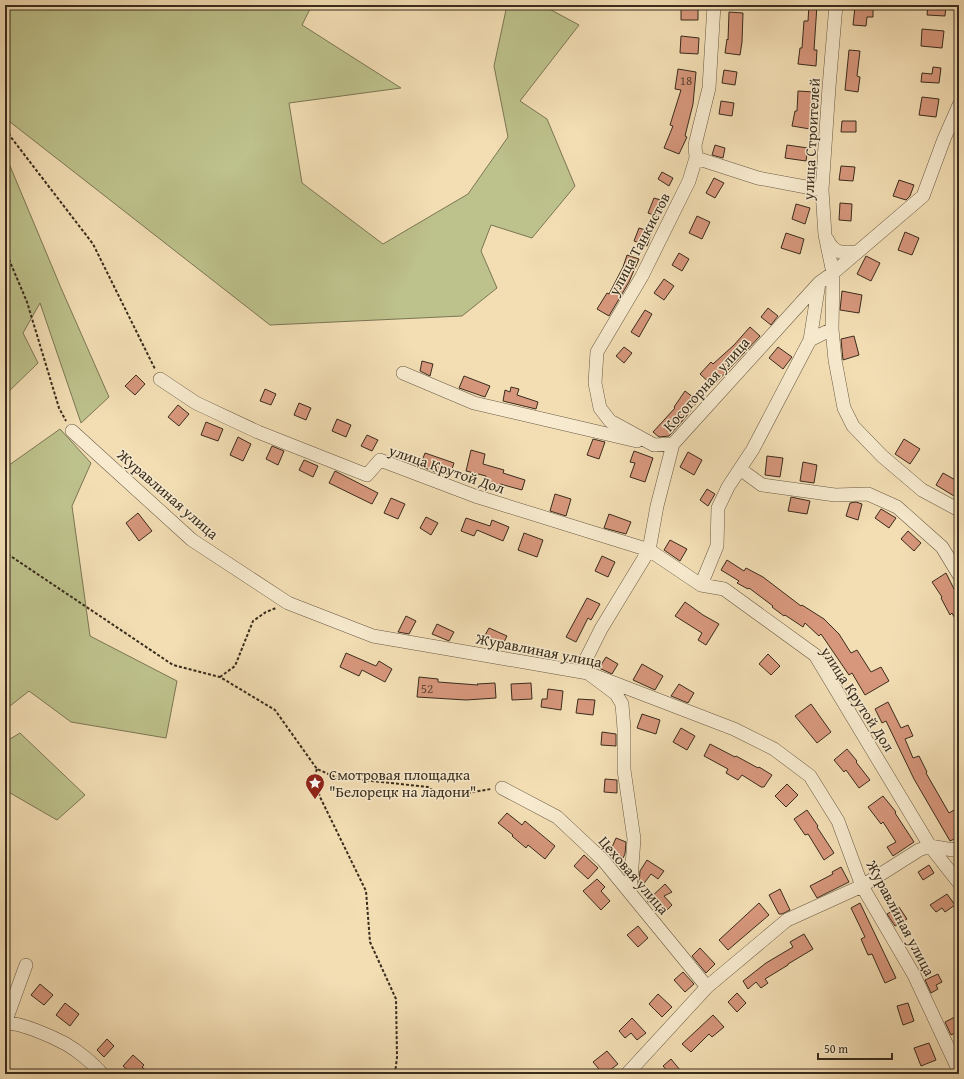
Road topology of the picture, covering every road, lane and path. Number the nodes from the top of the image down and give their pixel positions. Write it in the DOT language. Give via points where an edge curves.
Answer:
graph roads {
  1 [pos="714,5"];
  2 [pos="836,5"];
  3 [pos="959,105"];
  4 [pos="5,124"];
  5 [pos="696,158"];
  6 [pos="822,190"];
  7 [pos="825,235"];
  8 [pos="5,250"];
  9 [pos="857,252"];
  10 [pos="833,274"];
  11 [pos="819,283"];
  12 [pos="832,329"];
  13 [pos="810,340"];
  14 [pos="403,373"];
  15 [pos="160,379"];
  16 [pos="72,431"];
  17 [pos="673,444"];
  18 [pos="654,445"];
  19 [pos="740,469"];
  20 [pos="959,510"];
  21 [pos="5,550"];
  22 [pos="649,550"];
  23 [pos="959,575"];
  24 [pos="701,585"];
  25 [pos="288,603"];
  26 [pos="588,673"];
  27 [pos="220,677"];
  28 [pos="317,769"];
  29 [pos="502,788"];
  30 [pos="930,846"];
  31 [pos="959,848"];
  32 [pos="959,884"];
  33 [pos="862,886"];
  34 [pos="630,893"];
  35 [pos="26,965"];
  36 [pos="707,987"];
  37 [pos="5,1022"];
  38 [pos="959,1071"];
  39 [pos="102,1074"];
  40 [pos="395,1074"];
  41 [pos="628,1074"];
  1 -- 5 [label="street, улица Танкистов" via="709,88 695,145"];
  2 -- 6 [label="street, улица Строителей"];
  3 -- 9 [label="street, Косогорная улица" via="923,196"];
  4 -- 15 [label="path" via="10,136 93,244"];
  5 -- 6 [label="street" via="758,178"];
  5 -- 18 [label="street, улица Танкистов" via="689,181 642,276 597,352 595,383 600,408 610,421"];
  6 -- 7 [label="street, улица Строителей"];
  7 -- 9 [label="street" via="830,246 836,251"];
  7 -- 10 [label="street, улица Строителей"];
  8 -- 16 [label="path" via="27,302 59,408"];
  9 -- 10 [label="street, Косогорная улица"];
  10 -- 11 [label="street, Косогорная улица"];
  10 -- 12 [label="street, улица Строителей"];
  11 -- 13 [label="street"];
  11 -- 17 [label="street, Косогорная улица"];
  12 -- 13 [label="street"];
  12 -- 20 [label="street" via="844,408 853,426 882,456 922,490"];
  13 -- 19 [label="street"];
  14 -- 18 [label="street, Косогорная улица" via="474,403"];
  15 -- 22 [label="street, улица Крутой Дол" via="196,404 258,432 367,475 380,460 476,496"];
  16 -- 25 [label="street, Журавлиная улица" via="192,540"];
  17 -- 18 [label="street"];
  17 -- 22 [label="street, Косогорная улица"];
  19 -- 23 [label="street" via="762,485 835,495 868,494 897,507 942,547"];
  19 -- 24 [label="street" via="718,508 717,546"];
  21 -- 27 [label="path" via="173,665"];
  22 -- 24 [label="street, улица Крутой Дол"];
  22 -- 26 [label="street" via="587,657"];
  24 -- 30 [label="street, улица Крутой Дол" via="724,589 815,655"];
  25 -- 26 [label="street, Журавлиная улица" via="373,636"];
  25 -- 27 [label="path" via="266,612 253,621 235,666"];
  26 -- 33 [label="street, Журавлиная улица" via="734,728 774,749 810,776 838,821"];
  26 -- 34 [label="street" via="616,694 622,704 624,770 634,839"];
  27 -- 28 [label="path" via="275,710"];
  28 -- 29 [label="path" via="335,777 428,787 444,796"];
  28 -- 40 [label="path" via="314,777 320,797 366,891 370,942 396,998"];
  29 -- 34 [label="street, Цеховая улица" via="557,817 603,860"];
  30 -- 31 [label="street" via="953,850"];
  30 -- 32 [label="street, улица Крутой Дол"];
  30 -- 33 [label="street" via="919,850"];
  33 -- 36 [label="street" via="787,920"];
  33 -- 38 [label="street, Журавлиная улица" via="914,975"];
  34 -- 36 [label="street, Цеховая улица"];
  35 -- 37 [label="street"];
  36 -- 41 [label="street"];
  37 -- 39 [label="street" via="29,1028 67,1044 96,1066"];
}
